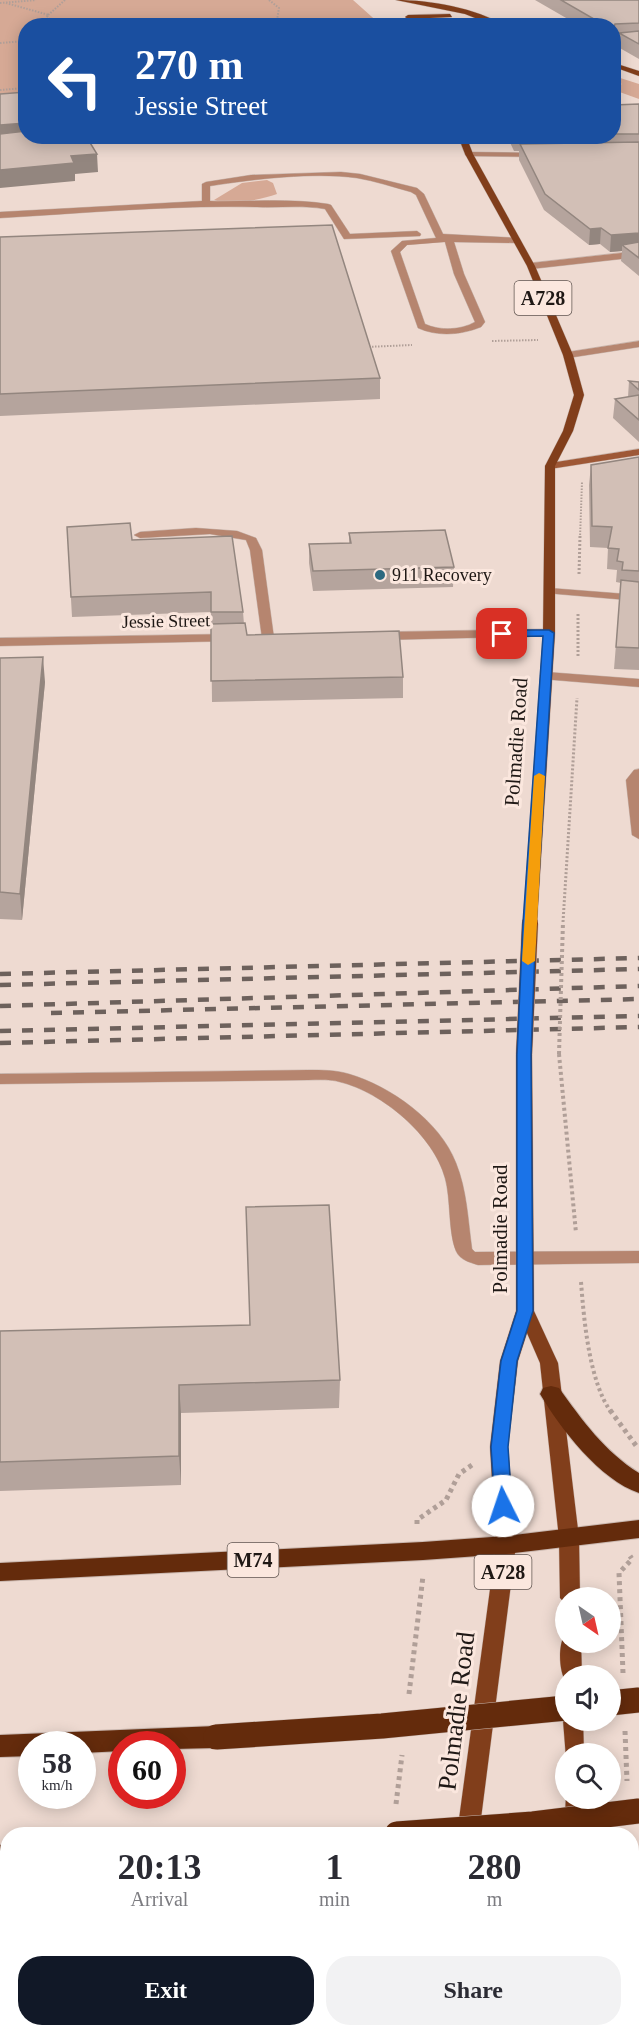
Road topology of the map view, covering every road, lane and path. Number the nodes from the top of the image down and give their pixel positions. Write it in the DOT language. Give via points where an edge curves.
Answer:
graph roads {
  1 [pos="36,0"];
  2 [pos="65,0"];
  3 [pos="269,0"];
  4 [pos="392,0"];
  5 [pos="399,0"];
  6 [pos="0,3"];
  7 [pos="6,3"];
  8 [pos="48,15"];
  9 [pos="408,17"];
  10 [pos="49,18"];
  11 [pos="277,18"];
  12 [pos="469,18"];
  13 [pos="482,18"];
  14 [pos="18,40"];
  15 [pos="639,40"];
  16 [pos="621,42"];
  17 [pos="0,43"];
  18 [pos="621,68"];
  19 [pos="639,74"];
  20 [pos="18,89"];
  21 [pos="0,90"];
  22 [pos="465,144"];
  23 [pos="469,154"];
  24 [pos="548,155"];
  25 [pos="206,203"];
  26 [pos="0,215"];
  27 [pos="438,233"];
  28 [pos="448,239"];
  29 [pos="516,240"];
  30 [pos="639,254"];
  31 [pos="531,266"];
  32 [pos="639,344"];
  33 [pos="568,355"];
  34 [pos="639,452"];
  35 [pos="550,466"];
  36 [pos="140,535"];
  37 [pos="549,591"];
  38 [pos="639,598"];
  39 [pos="549,633"];
  40 [pos="374,636"];
  41 [pos="0,642"];
  42 [pos="546,676"];
  43 [pos="639,683"];
  44 [pos="639,773"];
  45 [pos="639,834"];
  46 [pos="563,922"];
  47 [pos="559,1054"];
  48 [pos="0,1079"];
  49 [pos="578,1257"];
  50 [pos="639,1257"];
  51 [pos="526,1259"];
  52 [pos="525,1311"];
  53 [pos="551,1394"];
  54 [pos="499,1447"];
  55 [pos="639,1450"];
  56 [pos="639,1484"];
  57 [pos="639,1529"];
  58 [pos="569,1538"];
  59 [pos="506,1545"];
  60 [pos="423,1551"];
  61 [pos="632,1559"];
  62 [pos="0,1572"];
  63 [pos="620,1573"];
  64 [pos="570,1587"];
  65 [pos="409,1697"];
  66 [pos="639,1700"];
  67 [pos="621,1702"];
  68 [pos="555,1709"];
  69 [pos="96,1742"];
  70 [pos="403,1743"];
  71 [pos="18,1745"];
  72 [pos="0,1746"];
  73 [pos="574,1809"];
  74 [pos="639,1811"];
  75 [pos="396,1823"];
  76 [pos="469,1827"];
  77 [pos="575,1827"];
  1 -- 7 [label="path"];
  2 -- 8 [label="path"];
  3 -- 11 [label="path" via="279,8"];
  4 -- 9 [label="main road"];
  5 -- 13 [label="main road"];
  6 -- 7 [label="path"];
  7 -- 8 [label="path"];
  8 -- 10 [label="path"];
  9 -- 12 [label="main road"];
  14 -- 17 [label="path"];
  15 -- 16 [label="street"];
  18 -- 19 [label="main road"];
  20 -- 21 [label="path"];
  22 -- 23 [label="main road, Polmadie Road / A728"];
  23 -- 24 [label="street"];
  23 -- 29 [label="main road, Polmadie Road / A728"];
  25 -- 26 [label="street"];
  25 -- 27 [label="street" via="304,203 328,207 347,237"];
  25 -- 27 [label="street" via="206,184 251,177 360,176 420,194"];
  27 -- 28 [label="street"];
  28 -- 28 [label="street" via="480,322 473,328 432,330 421,326 395,256 395,250 405,243"];
  28 -- 29 [label="street"];
  29 -- 31 [label="main road, Polmadie Road / A728"];
  30 -- 31 [label="street"];
  31 -- 33 [label="main road, Polmadie Road / A728"];
  32 -- 33 [label="street"];
  33 -- 35 [label="main road, Polmadie Road / A728" via="579,395 568,431"];
  34 -- 35 [label="main road"];
  35 -- 37 [label="main road, Polmadie Road / A728"];
  36 -- 41 [label="street, Jessie Street" via="218,531 237,532 250,538 256,550 263,638"];
  37 -- 38 [label="street"];
  37 -- 39 [label="main road, Polmadie Road / A728"];
  39 -- 40 [label="street"];
  39 -- 42 [label="main road, Polmadie Road / A728"];
  42 -- 43 [label="street"];
  42 -- 51 [label="main road, Polmadie Road / A728, bridge" via="524,1055"];
  44 -- 45 [label="street" via="633,780"];
  46 -- 47 [label="path, bridge"];
  47 -- 49 [label="path"];
  48 -- 51 [label="street" via="308,1075 352,1080 411,1115 435,1141 450,1169 468,1256"];
  49 -- 50 [label="street"];
  49 -- 51 [label="street"];
  49 -- 55 [label="path" via="585,1330 602,1399"];
  51 -- 52 [label="main road, Polmadie Road / A728"];
  52 -- 53 [label="main road, Polmadie Road / A728" via="549,1363"];
  52 -- 54 [label="main road, Polmadie Road / A728" via="509,1361"];
  53 -- 56 [label="highway" via="582,1438 623,1475"];
  53 -- 58 [label="main road, Polmadie Road / A728"];
  54 -- 59 [label="main road, Polmadie Road / A728"];
  54 -- 60 [label="path" via="459,1474 446,1500 417,1520"];
  57 -- 58 [label="highway, M74"];
  58 -- 59 [label="highway, M74"];
  58 -- 64 [label="main road, Polmadie Road / A728"];
  59 -- 60 [label="highway, M74"];
  59 -- 76 [label="main road, Polmadie Road / A728"];
  60 -- 62 [label="highway, M74"];
  60 -- 65 [label="path"];
  61 -- 63 [label="path"];
  66 -- 67 [label="highway, bridge"];
  68 -- 69 [label="highway, bridge" via="382,1726"];
  70 -- 75 [label="path"];
  71 -- 72 [label="highway"];
  73 -- 77 [label="main road"];
  74 -- 75 [label="highway, bridge" via="533,1824"];
}
